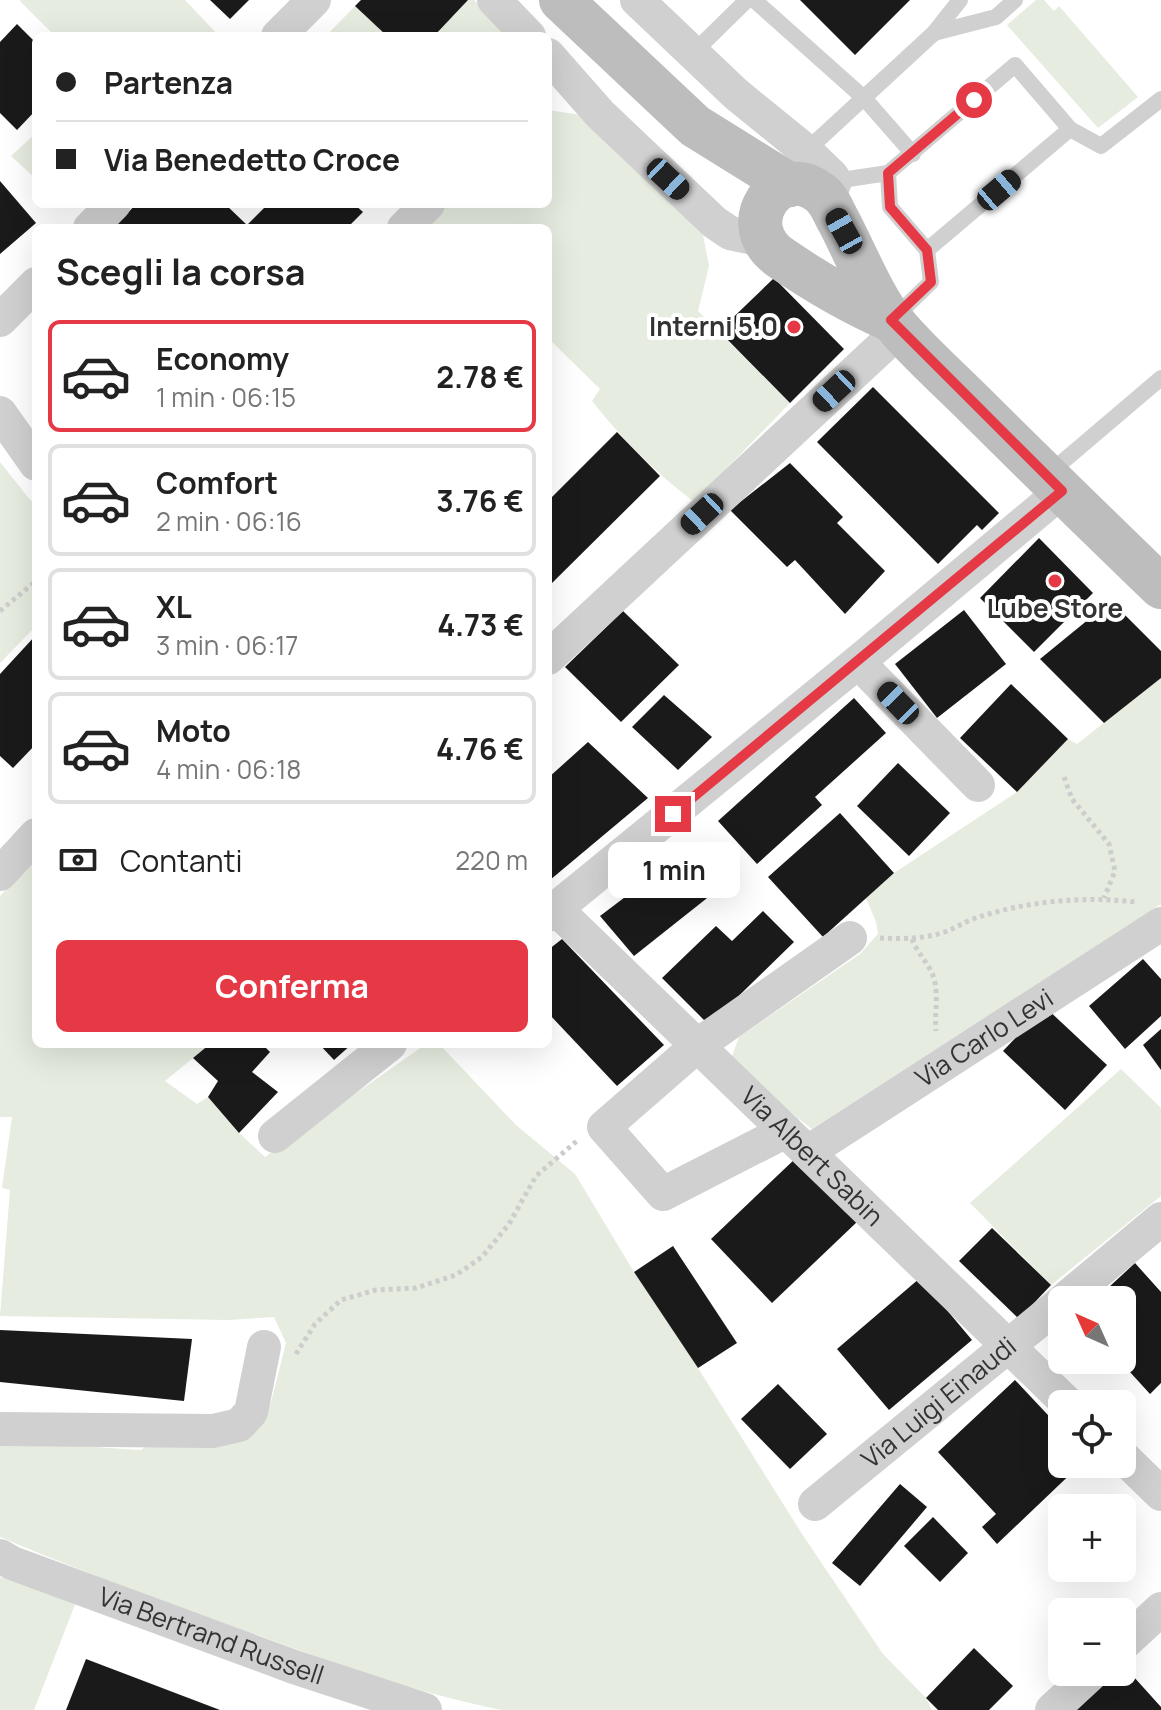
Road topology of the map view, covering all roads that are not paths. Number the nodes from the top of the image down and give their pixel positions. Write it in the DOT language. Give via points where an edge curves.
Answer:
graph roads {
  1 [pos="314,0"];
  2 [pos="494,0"];
  3 [pos="561,0"];
  4 [pos="637,0"];
  5 [pos="747,0"];
  6 [pos="754,0"];
  7 [pos="960,0"];
  8 [pos="1015,0"];
  9 [pos="282,32"];
  10 [pos="525,32"];
  11 [pos="934,33"];
  12 [pos="693,53"];
  13 [pos="553,69"];
  14 [pos="864,98"];
  15 [pos="1161,99"];
  16 [pos="695,126"];
  17 [pos="1070,129"];
  18 [pos="913,154"];
  19 [pos="888,173"];
  20 [pos="815,186"];
  21 [pos="110,208"];
  22 [pos="424,208"];
  23 [pos="94,224"];
  24 [pos="408,224"];
  25 [pos="767,238"];
  26 [pos="927,250"];
  27 [pos="32,288"];
  28 [pos="0,320"];
  29 [pos="896,325"];
  30 [pos="1161,378"];
  31 [pos="0,413"];
  32 [pos="32,458"];
  33 [pos="1054,484"];
  34 [pos="1161,587"];
  35 [pos="552,654"];
  36 [pos="858,662"];
  37 [pos="978,785"];
  38 [pos="32,839"];
  39 [pos="0,874"];
  40 [pos="552,912"];
  41 [pos="1154,914"];
  42 [pos="850,938"];
  43 [pos="698,1045"];
  44 [pos="385,1048"];
  45 [pos="275,1136"];
  46 [pos="797,1141"];
  47 [pos="1161,1219"];
  48 [pos="1081,1286"];
  49 [pos="1048,1314"];
  50 [pos="264,1347"];
  51 [pos="1009,1347"];
  52 [pos="1054,1390"];
  53 [pos="0,1429"];
  54 [pos="1136,1470"];
  55 [pos="1161,1494"];
  56 [pos="815,1504"];
  57 [pos="0,1556"];
  58 [pos="1161,1609"];
  59 [pos="1136,1632"];
  60 [pos="1078,1686"];
  61 [pos="425,1710"];
  62 [pos="1052,1710"];
  1 -- 9 [label="street"];
  2 -- 10 [label="street"];
  3 -- 16 [label="main road"];
  4 -- 12 [label="street"];
  5 -- 12 [label="lane"];
  6 -- 14 [label="lane"];
  7 -- 11 [label="lane"];
  8 -- 11 [label="lane" via="996,17"];
  11 -- 14 [label="lane"];
  12 -- 20 [label="street"];
  13 -- 25 [label="street" via="714,222 730,233"];
  14 -- 18 [label="lane"];
  14 -- 20 [label="lane"];
  15 -- 17 [label="lane" via="1101,146"];
  16 -- 20 [label="main road"];
  16 -- 25 [label="main road" via="748,196"];
  17 -- 18 [label="lane" via="1015,65"];
  17 -- 26 [label="lane"];
  18 -- 19 [label="lane"];
  19 -- 20 [label="lane"];
  19 -- 26 [label="lane" via="890,207"];
  20 -- 25 [label="main road" via="781,188 767,199"];
  20 -- 25 [label="main road" via="833,235 821,253 801,261"];
  20 -- 29 [label="main road"];
  21 -- 23 [label="street"];
  22 -- 24 [label="street"];
  25 -- 29 [label="main road" via="847,300"];
  26 -- 29 [label="lane" via="931,282"];
  27 -- 28 [label="street"];
  29 -- 33 [label="main road"];
  29 -- 35 [label="street"];
  30 -- 33 [label="lane"];
  31 -- 32 [label="street"];
  33 -- 34 [label="main road"];
  33 -- 36 [label="street"];
  36 -- 37 [label="street"];
  36 -- 40 [label="street"];
  38 -- 39 [label="street"];
  40 -- 43 [label="street, Via Albert Sabin"];
  41 -- 46 [label="street, Via Carlo Levi" via="946,1063"];
  42 -- 43 [label="street"];
  43 -- 46 [label="street, Via Albert Sabin"];
  43 -- 46 [label="street, Via Carlo Levi" via="604,1127 663,1194"];
  44 -- 45 [label="street"];
  46 -- 51 [label="street, Via Albert Sabin"];
  47 -- 48 [label="street, Via Luigi Einaudi"];
  49 -- 51 [label="street, Via Luigi Einaudi"];
  50 -- 53 [label="street" via="251,1412 239,1425 213,1431"];
  51 -- 52 [label="street, Via Albert Sabin"];
  51 -- 56 [label="street, Via Luigi Einaudi"];
  54 -- 55 [label="street"];
  57 -- 61 [label="street, Via Bertrand Russell" via="294,1667"];
  58 -- 59 [label="street"];
  60 -- 62 [label="street"];
}
